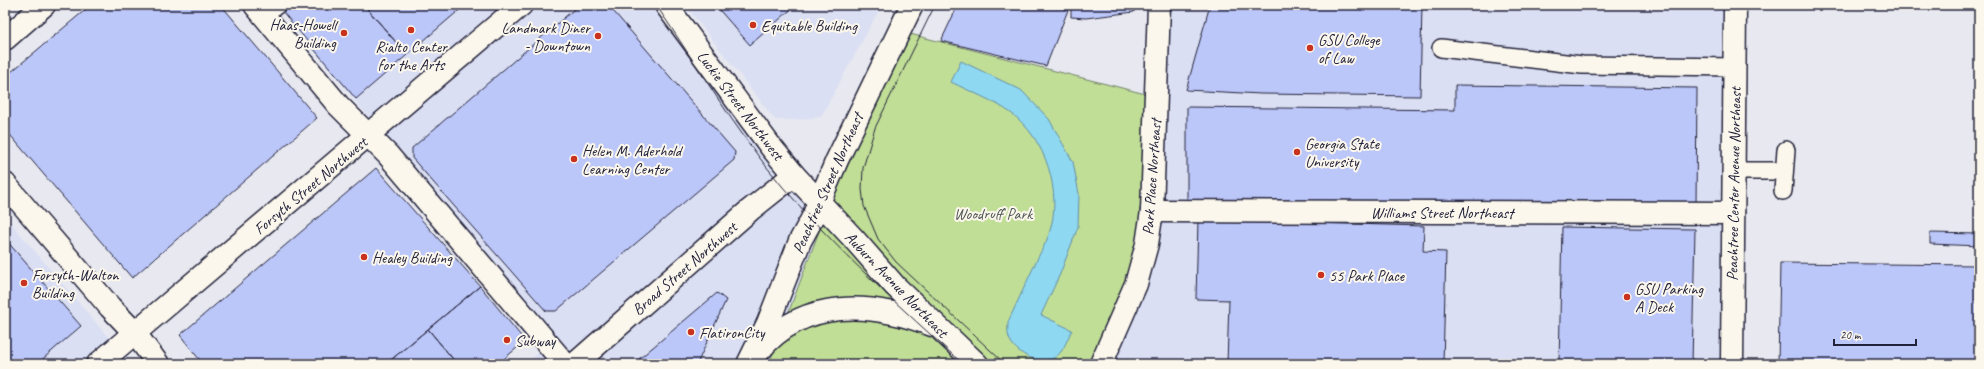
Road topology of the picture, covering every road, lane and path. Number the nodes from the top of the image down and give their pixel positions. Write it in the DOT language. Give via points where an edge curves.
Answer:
graph roads {
  1 [pos="44,5"];
  2 [pos="521,5"];
  3 [pos="666,5"];
  4 [pos="912,5"];
  5 [pos="1159,5"];
  6 [pos="1736,5"];
  7 [pos="268,6"];
  8 [pos="5,38"];
  9 [pos="1441,48"];
  10 [pos="1735,67"];
  11 [pos="369,136"];
  12 [pos="1786,150"];
  13 [pos="1733,171"];
  14 [pos="1784,171"];
  15 [pos="794,174"];
  16 [pos="5,184"];
  17 [pos="1783,191"];
  18 [pos="818,203"];
  19 [pos="1152,211"];
  20 [pos="1733,213"];
  21 [pos="938,327"];
  22 [pos="134,332"];
  23 [pos="98,364"];
  24 [pos="158,364"];
  25 [pos="565,364"];
  26 [pos="575,364"];
  27 [pos="748,364"];
  28 [pos="977,364"];
  29 [pos="1101,364"];
  30 [pos="1732,364"];
  1 -- 8 [label="street"];
  2 -- 11 [label="street, Forsyth Street Northwest"];
  3 -- 15 [label="street, Luckie Street Northwest" via="771,147"];
  4 -- 18 [label="street, Peachtree Street Northeast"];
  5 -- 19 [label="street, Park Place Northeast"];
  6 -- 10 [label="street, Peachtree Center Avenue Northeast"];
  7 -- 11 [label="street" via="338,105"];
  9 -- 10 [label="lane" via="1582,65"];
  10 -- 13 [label="street, Peachtree Center Avenue Northeast"];
  11 -- 22 [label="street, Forsyth Street Northwest"];
  11 -- 25 [label="street" via="388,155"];
  12 -- 14 [label="lane"];
  13 -- 14 [label="lane"];
  13 -- 20 [label="street, Peachtree Center Avenue Northeast"];
  14 -- 17 [label="lane"];
  15 -- 18 [label="street, Luckie Street Northwest"];
  15 -- 26 [label="street, Broad Street Northwest"];
  16 -- 22 [label="street"];
  18 -- 21 [label="street, Auburn Avenue Northeast" via="895,286"];
  18 -- 27 [label="street, Peachtree Street Northeast"];
  19 -- 20 [label="street, Williams Street Northeast"];
  19 -- 29 [label="street, Park Place Northeast" via="1147,244 1136,284"];
  20 -- 30 [label="street, Peachtree Center Avenue Northeast"];
  21 -- 27 [label="street" via="891,312 855,308 832,309 814,314 788,327 769,340"];
  21 -- 28 [label="street, Auburn Avenue Northeast"];
  22 -- 23 [label="street, Forsyth Street Northwest"];
  22 -- 24 [label="street"];
}
